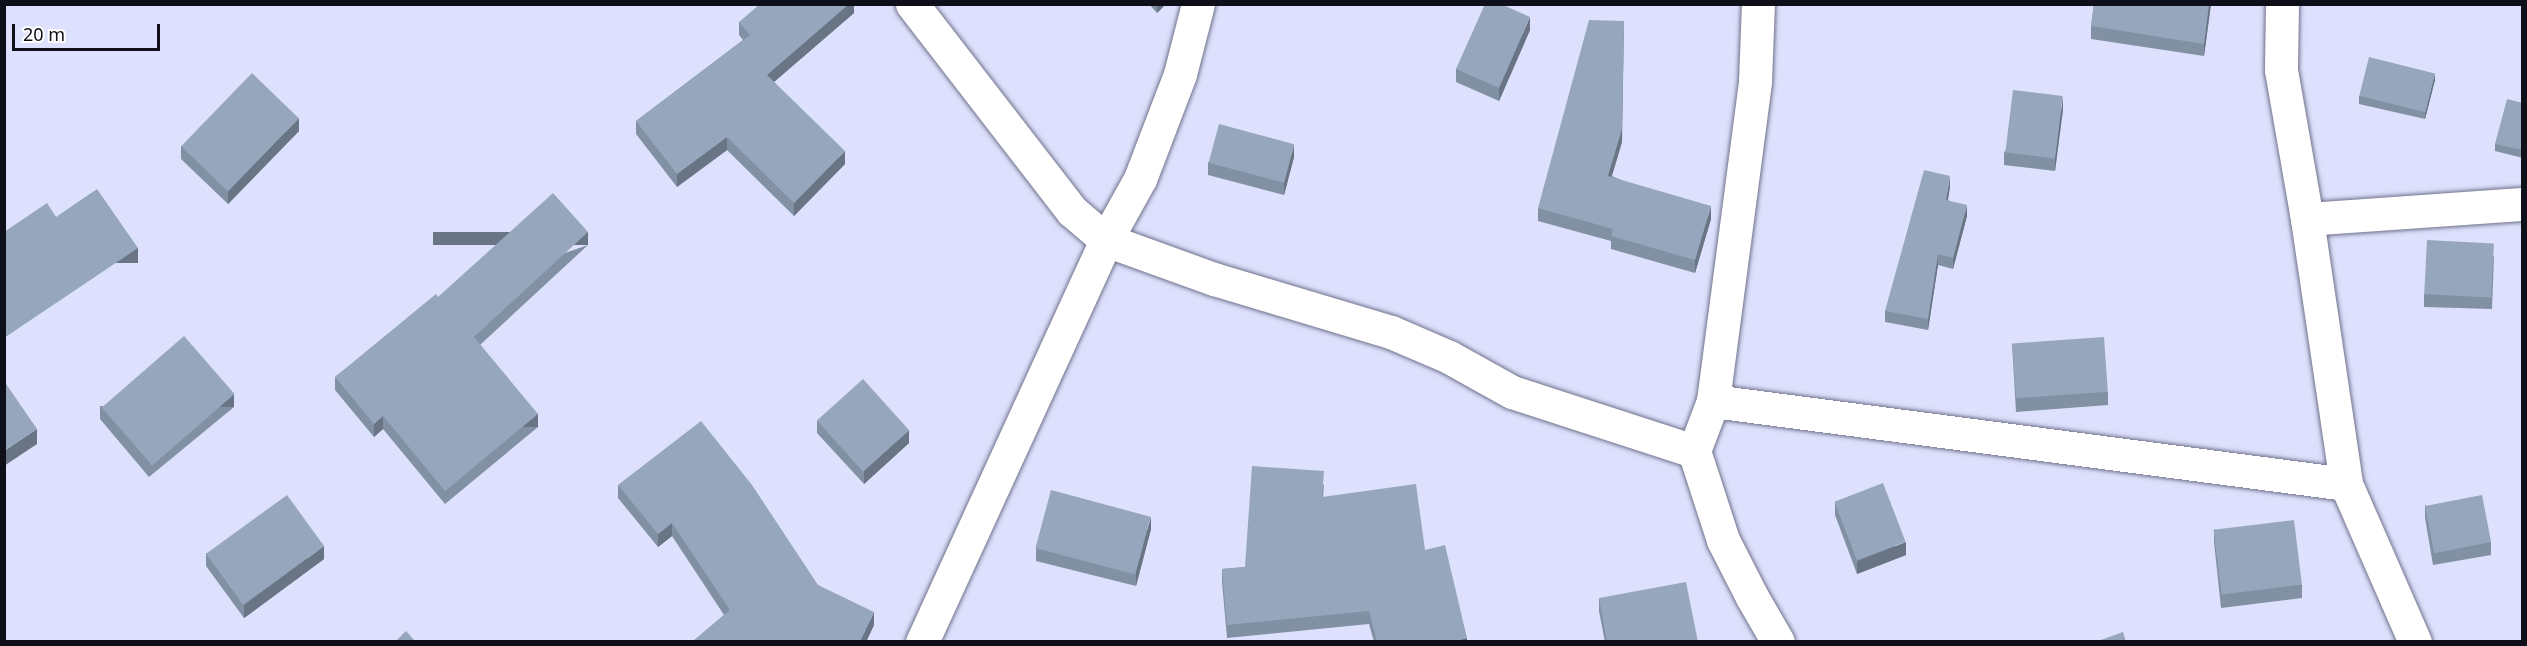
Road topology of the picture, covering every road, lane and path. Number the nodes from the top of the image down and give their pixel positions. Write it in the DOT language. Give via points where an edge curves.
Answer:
graph roads {
  1 [pos="912,4"];
  2 [pos="1198,4"];
  3 [pos="1758,4"];
  4 [pos="2282,4"];
  5 [pos="2523,204"];
  6 [pos="2307,219"];
  7 [pos="1106,240"];
  8 [pos="1713,401"];
  9 [pos="1694,451"];
  10 [pos="2346,484"];
  11 [pos="922,642"];
  12 [pos="1778,642"];
  13 [pos="2415,642"];
  1 -- 7 [label="street" via="1072,211"];
  2 -- 7 [label="street" via="1180,74 1148,158"];
  3 -- 8 [label="street" via="1755,81"];
  4 -- 6 [label="street" via="2281,70"];
  5 -- 6 [label="street"];
  6 -- 10 [label="street"];
  7 -- 9 [label="street" via="1214,279 1391,332 1449,357 1512,392"];
  7 -- 11 [label="street"];
  8 -- 9 [label="street"];
  8 -- 10 [label="street"];
  9 -- 12 [label="street" via="1723,540"];
  10 -- 13 [label="street"];
}
